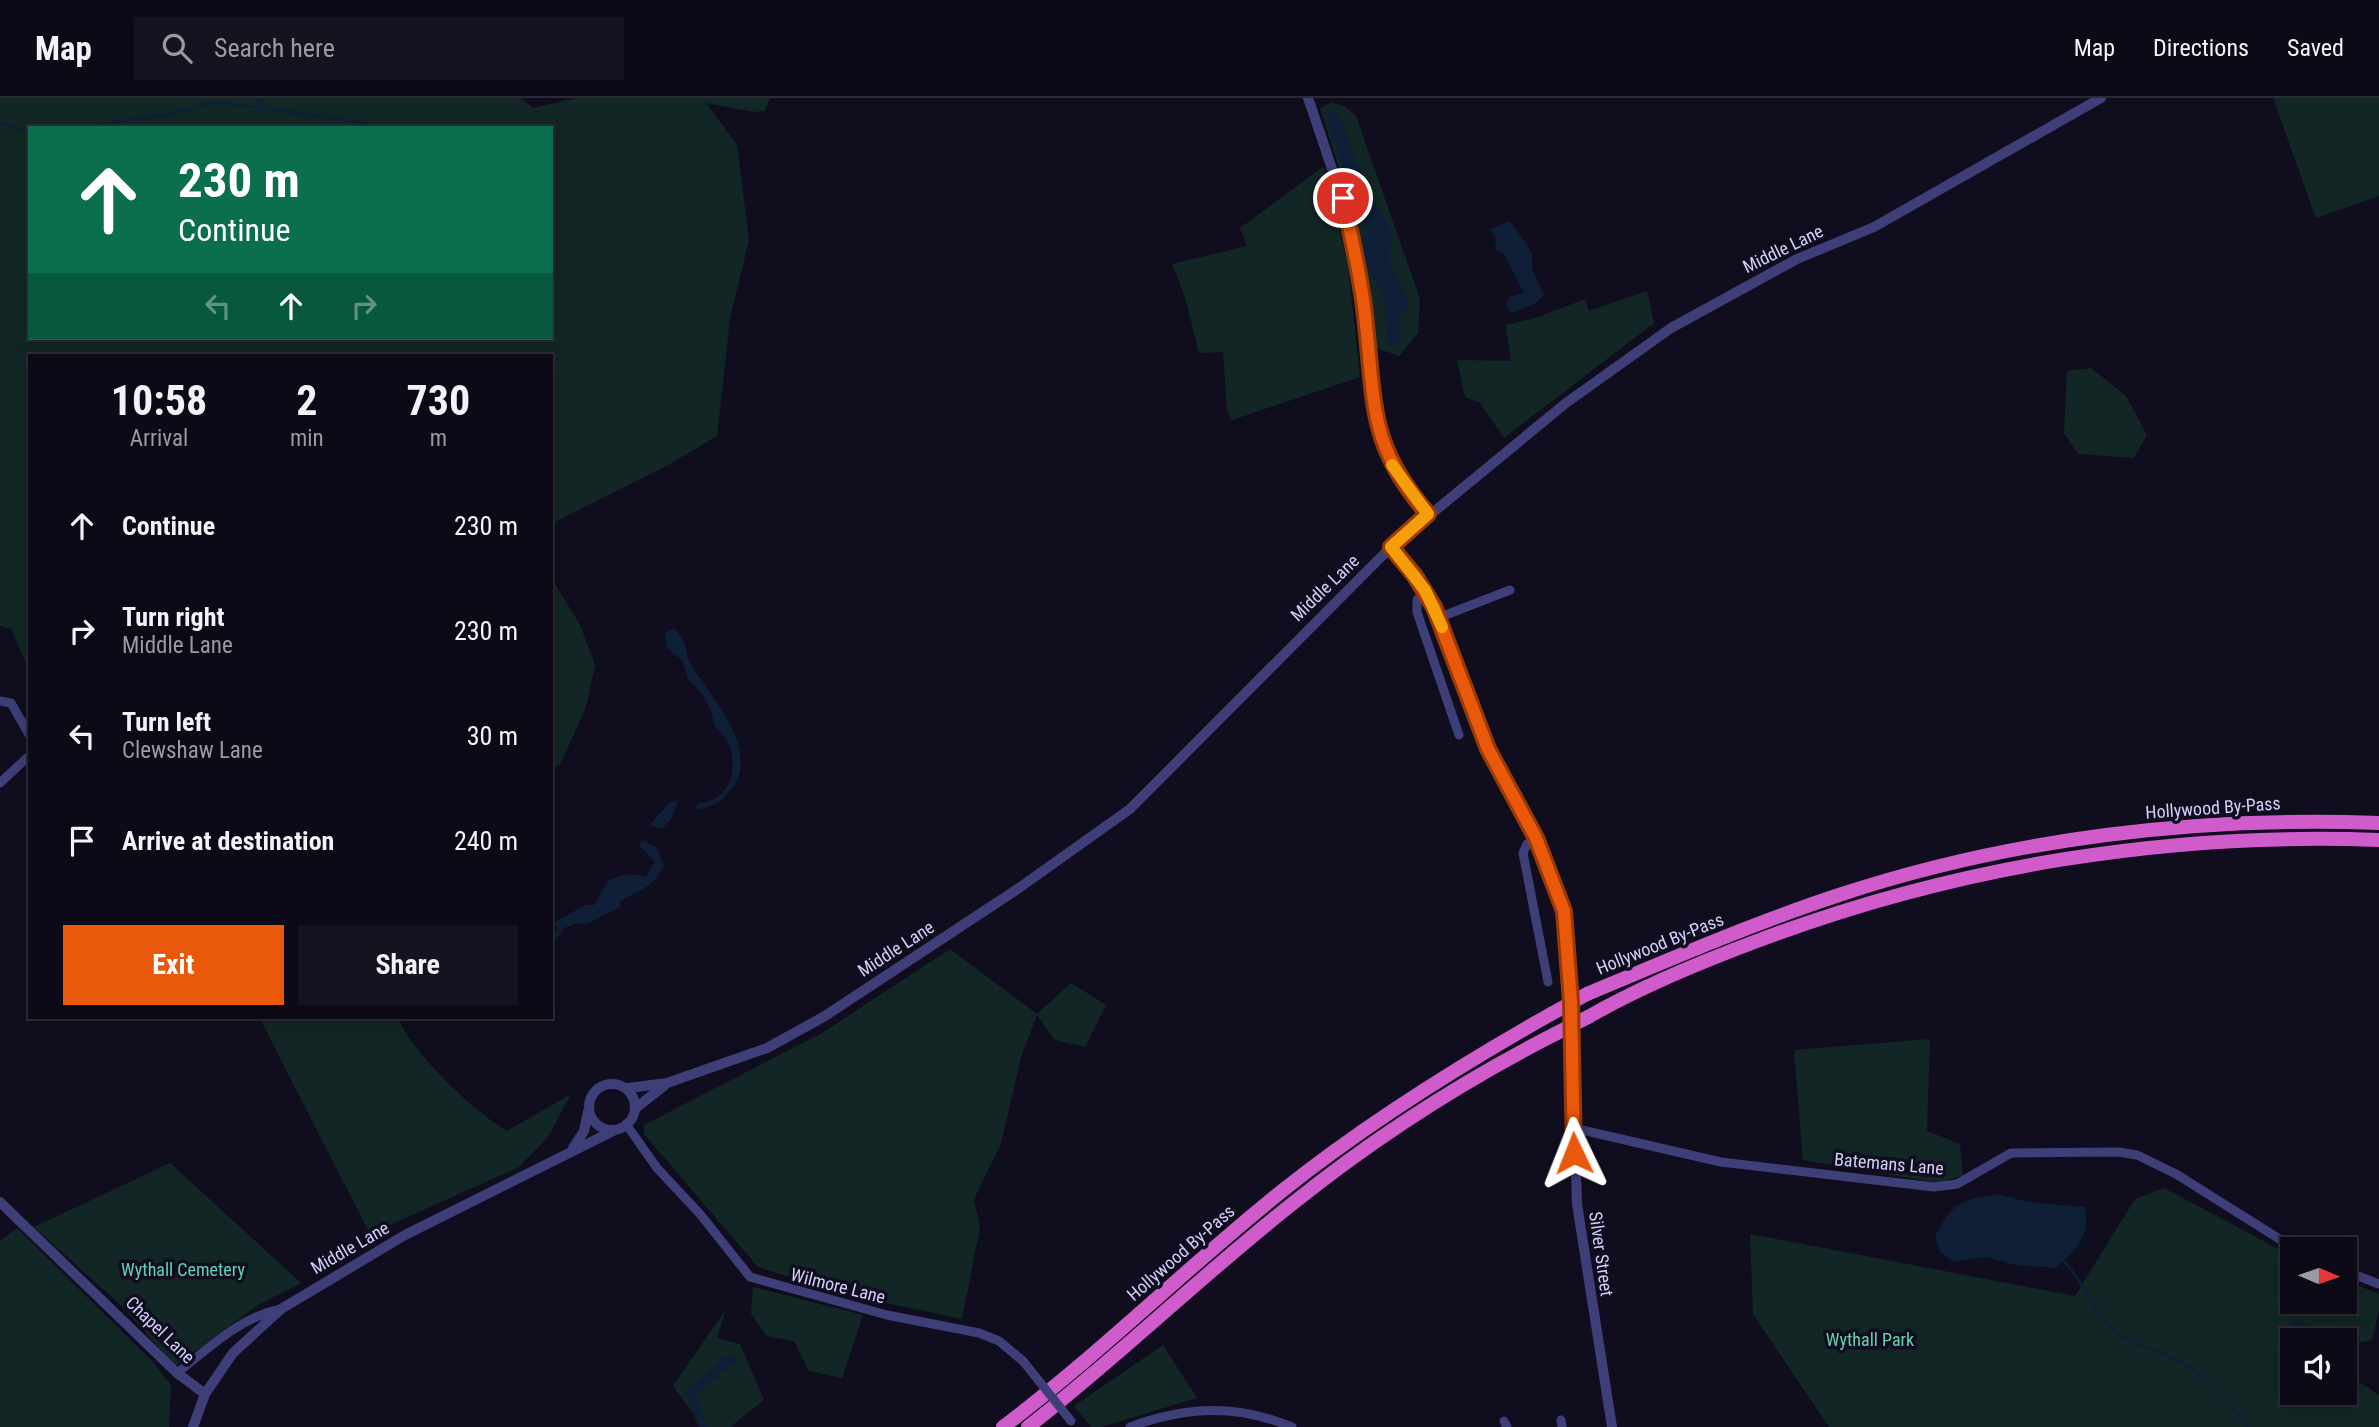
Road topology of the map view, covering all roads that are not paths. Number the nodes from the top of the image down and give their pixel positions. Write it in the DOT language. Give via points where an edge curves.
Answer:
graph roads {
  1 [pos="1308,98"];
  2 [pos="2101,98"];
  3 [pos="1428,514"];
  4 [pos="1391,547"];
  5 [pos="1425,590"];
  6 [pos="1510,590"];
  7 [pos="1438,618"];
  8 [pos="0,701"];
  9 [pos="28,733"];
  10 [pos="1459,735"];
  11 [pos="28,757"];
  12 [pos="0,783"];
  13 [pos="2379,823"];
  14 [pos="1536,838"];
  15 [pos="2379,840"];
  16 [pos="1548,982"];
  17 [pos="667,1083"];
  18 [pos="628,1088"];
  19 [pos="637,1107"];
  20 [pos="588,1112"];
  21 [pos="626,1124"];
  22 [pos="1573,1128"];
  23 [pos="615,1130"];
  24 [pos="571,1151"];
  25 [pos="0,1202"];
  26 [pos="2280,1239"];
  27 [pos="2357,1276"];
  28 [pos="2379,1284"];
  29 [pos="281,1309"];
  30 [pos="177,1373"];
  31 [pos="205,1394"];
  32 [pos="1073,1424"];
  33 [pos="193,1427"];
  34 [pos="1003,1427"];
  35 [pos="1028,1427"];
  36 [pos="1130,1427"];
  37 [pos="1292,1427"];
  38 [pos="1612,1427"];
  1 -- 3 [label="street" via="1343,198 1359,274 1378,431 1396,474"];
  2 -- 3 [label="street, Middle Lane" via="1874,227 1797,259 1671,328 1566,403"];
  3 -- 4 [label="street, Middle Lane"];
  4 -- 5 [label="street, Silver Street"];
  4 -- 17 [label="street, Middle Lane" via="1120,817 806,1027 741,1060"];
  5 -- 7 [label="street, Silver Street"];
  5 -- 10 [label="street" via="1417,600 1417,612"];
  6 -- 7 [label="street"];
  7 -- 14 [label="street, Silver Street" via="1488,749"];
  8 -- 9 [label="street" via="11,703"];
  11 -- 12 [label="street"];
  13 -- 34 [label="highway, Hollywood By-Pass, bridge" via="2189,827 2012,850 1839,895 1700,946 1587,995 1441,1076 1341,1145"];
  14 -- 16 [label="street" via="1524,853"];
  14 -- 22 [label="street, Silver Street" via="1564,911 1571,994"];
  15 -- 35 [label="highway, Hollywood By-Pass, bridge" via="2190,843 2104,853 1951,881 1827,915 1639,988 1447,1092 1349,1160"];
  17 -- 18 [label="street, Middle Lane"];
  17 -- 19 [label="street, Middle Lane"];
  18 -- 19 [label="street"];
  18 -- 20 [label="street, Middle Lane" via="604,1085 588,1100"];
  19 -- 21 [label="street, Middle Lane"];
  20 -- 23 [label="street" via="601,1128"];
  20 -- 24 [label="street, Middle Lane" via="584,1131"];
  21 -- 23 [label="street, Middle Lane"];
  21 -- 32 [label="street, Wilmore Lane, bridge" via="750,1278 999,1341 1023,1361"];
  22 -- 26 [label="street, Batemans Lane" via="1721,1162 1934,1187 1956,1184 2011,1153 2127,1154 2153,1161"];
  22 -- 38 [label="street, Silver Street" via="1577,1204"];
  23 -- 24 [label="street, Middle Lane"];
  24 -- 29 [label="street, Middle Lane" via="405,1236"];
  25 -- 30 [label="street, Chapel Lane"];
  27 -- 28 [label="street"];
  29 -- 30 [label="street" via="235,1327"];
  29 -- 31 [label="street, Middle Lane" via="233,1353"];
  30 -- 31 [label="street, Chapel Lane"];
  31 -- 33 [label="street, Middle Lane"];
  36 -- 37 [label="street" via="1176,1413 1231,1410"];
}
